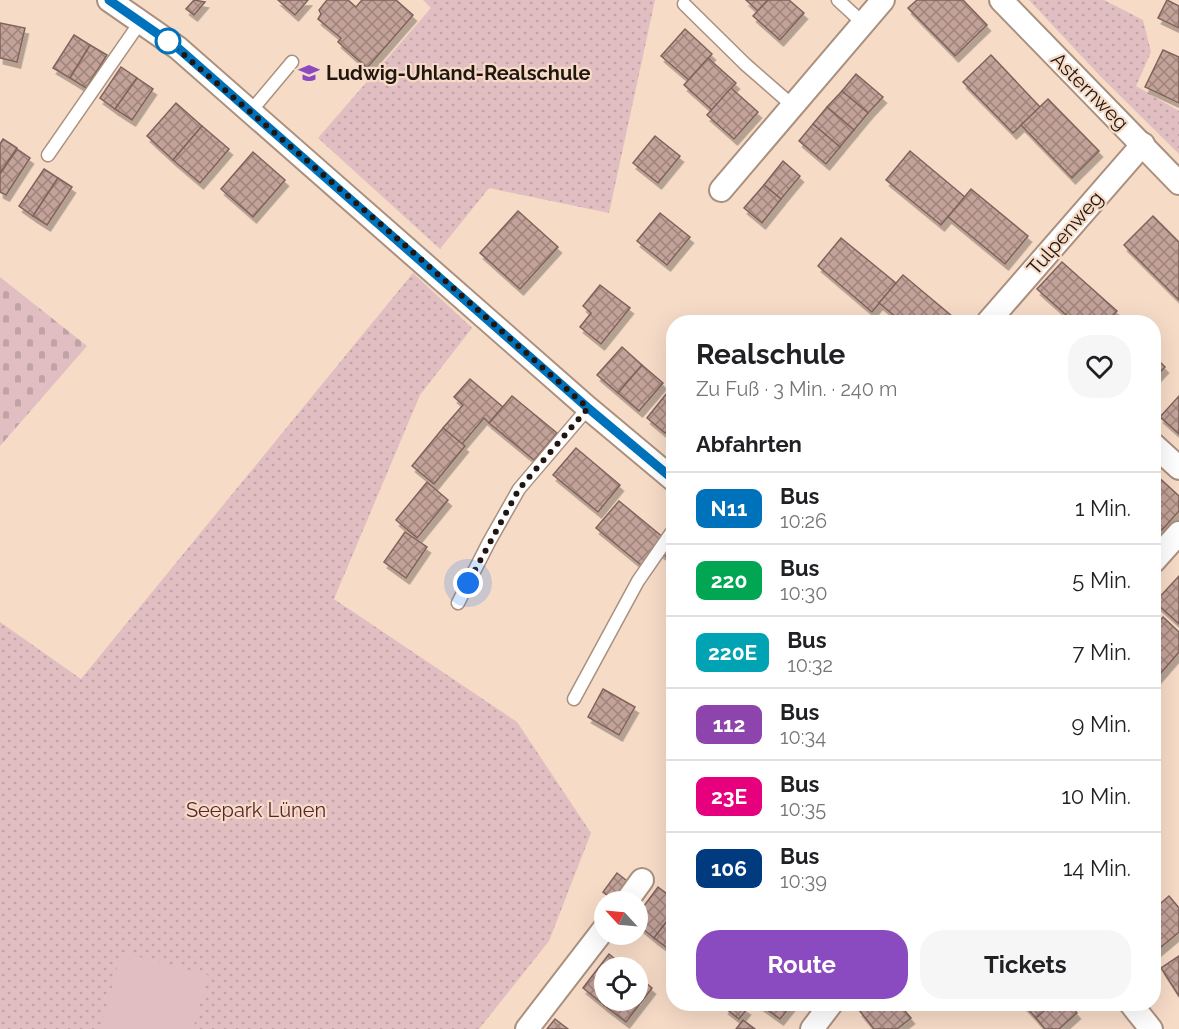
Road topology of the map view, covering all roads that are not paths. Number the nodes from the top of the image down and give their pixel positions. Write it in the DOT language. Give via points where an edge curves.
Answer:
graph roads {
  1 [pos="109,0"];
  2 [pos="838,0"];
  3 [pos="883,0"];
  4 [pos="1001,0"];
  5 [pos="684,4"];
  6 [pos="141,21"];
  7 [pos="863,23"];
  8 [pos="292,62"];
  9 [pos="793,106"];
  10 [pos="251,111"];
  11 [pos="1143,144"];
  12 [pos="48,155"];
  13 [pos="1179,183"];
  14 [pos="721,190"];
  15 [pos="1004,315"];
  16 [pos="588,408"];
  17 [pos="1161,451"];
  18 [pos="1179,468"];
  19 [pos="666,473"];
  20 [pos="1179,534"];
  21 [pos="666,541"];
  22 [pos="1161,553"];
  23 [pos="458,603"];
  24 [pos="574,699"];
  25 [pos="642,880"];
  26 [pos="634,891"];
  27 [pos="594,942"];
  28 [pos="826,1011"];
  29 [pos="1137,1011"];
  30 [pos="527,1029"];
  31 [pos="812,1029"];
  32 [pos="1151,1029"];
  1 -- 6 [label="street"];
  2 -- 7 [label="lane"];
  3 -- 7 [label="street"];
  4 -- 11 [label="street, Asternweg"];
  5 -- 9 [label="lane"];
  6 -- 10 [label="street"];
  6 -- 12 [label="lane"];
  7 -- 9 [label="street"];
  8 -- 10 [label="lane"];
  9 -- 14 [label="street"];
  10 -- 16 [label="street"];
  11 -- 13 [label="street, Asternweg"];
  11 -- 15 [label="street, Tulpenweg"];
  16 -- 19 [label="street"];
  16 -- 23 [label="lane" via="519,489"];
  17 -- 18 [label="street"];
  20 -- 22 [label="street"];
  21 -- 24 [label="lane" via="638,581"];
  25 -- 26 [label="street"];
  27 -- 30 [label="street"];
  28 -- 31 [label="street"];
  29 -- 32 [label="street"];
}
